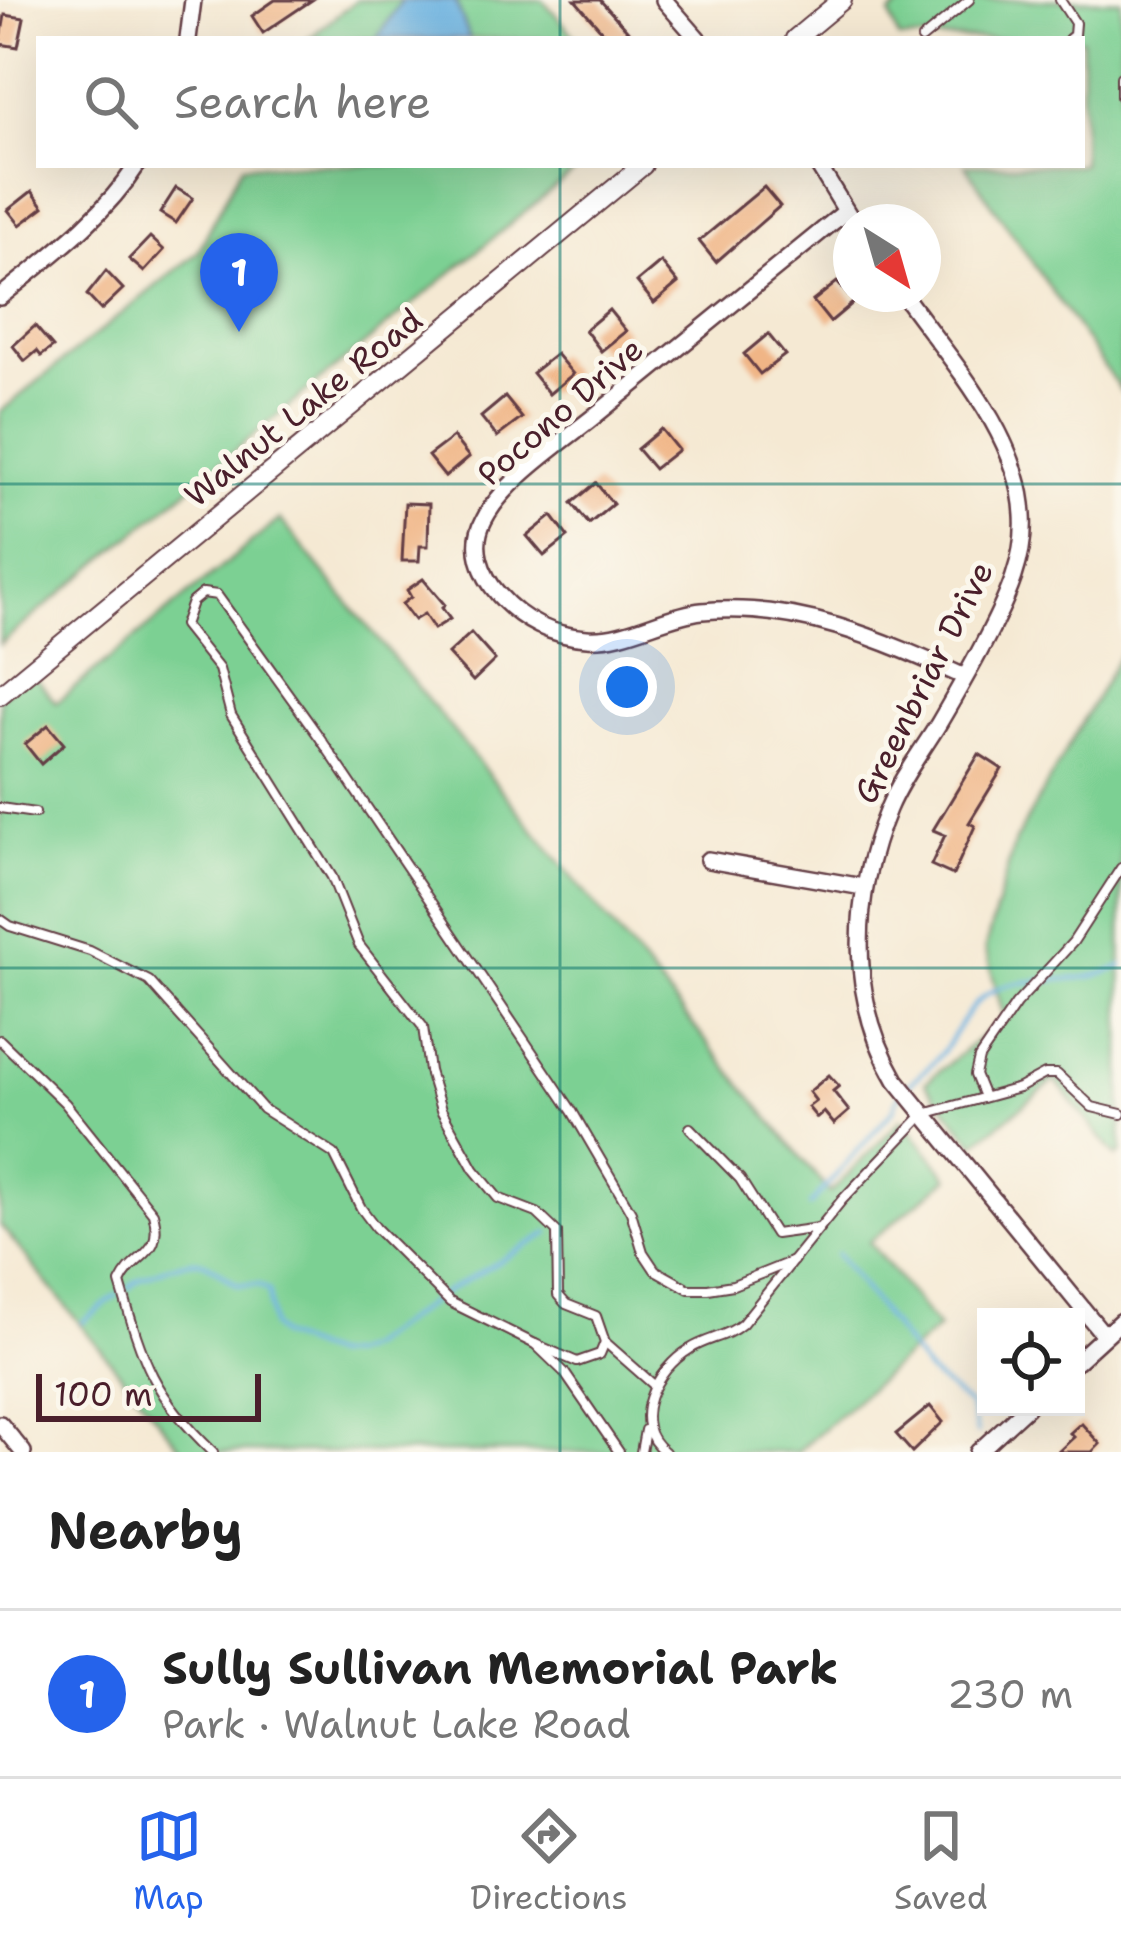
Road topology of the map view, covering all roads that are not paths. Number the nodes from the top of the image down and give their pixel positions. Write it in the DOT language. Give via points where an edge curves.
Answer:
graph roads {
  1 [pos="193,0"];
  2 [pos="664,0"];
  3 [pos="842,0"];
  4 [pos="969,0"];
  5 [pos="1060,0"];
  6 [pos="188,36"];
  7 [pos="695,36"];
  8 [pos="799,36"];
  9 [pos="926,36"];
  10 [pos="1073,36"];
  11 [pos="1121,77"];
  12 [pos="1121,97"];
  13 [pos="135,168"];
  14 [pos="640,168"];
  15 [pos="820,168"];
  16 [pos="841,204"];
  17 [pos="833,230"];
  18 [pos="0,297"];
  19 [pos="916,312"];
  20 [pos="965,677"];
  21 [pos="0,695"];
  22 [pos="0,808"];
  23 [pos="34,813"];
  24 [pos="708,860"];
  25 [pos="1121,868"];
  26 [pos="863,887"];
  27 [pos="0,919"];
  28 [pos="0,1040"];
  29 [pos="985,1098"];
  30 [pos="924,1114"];
  31 [pos="1121,1114"];
  32 [pos="690,1128"];
  33 [pos="820,1228"];
  34 [pos="793,1261"];
  35 [pos="1121,1321"];
  36 [pos="1104,1336"];
  37 [pos="605,1342"];
  38 [pos="535,1344"];
  39 [pos="1085,1354"];
  40 [pos="655,1386"];
  41 [pos="1017,1416"];
  42 [pos="0,1424"];
  43 [pos="646,1426"];
  44 [pos="23,1452"];
  45 [pos="213,1452"];
  46 [pos="619,1452"];
  47 [pos="641,1452"];
  48 [pos="665,1452"];
  49 [pos="978,1452"];
  1 -- 6 [label="street"];
  2 -- 7 [label="street"];
  3 -- 8 [label="street"];
  4 -- 9 [label="lane"];
  5 -- 10 [label="lane" via="1075,23"];
  11 -- 12 [label="lane"];
  13 -- 18 [label="street" via="91,220"];
  14 -- 21 [label="street, Walnut Lake Road"];
  15 -- 16 [label="street"];
  17 -- 20 [label="street, Pocono Drive" via="528,470 482,522 481,566 510,606 556,634 592,639 698,611 747,609 856,632"];
  19 -- 20 [label="street, Greenbriar Drive" via="992,422 1024,514 1022,555"];
  20 -- 26 [label="street, Greenbriar Drive" via="889,806"];
  22 -- 23 [label="lane"];
  24 -- 26 [label="street"];
  25 -- 29 [label="lane" via="979,1058 975,1075"];
  26 -- 30 [label="street, Greenbriar Drive" via="868,1017 887,1065"];
  27 -- 38 [label="lane" via="149,981 263,1109 334,1154 361,1208 450,1302"];
  28 -- 45 [label="lane" via="65,1103 153,1213 154,1244 120,1283 161,1395"];
  29 -- 30 [label="lane"];
  29 -- 31 [label="lane" via="1057,1074 1092,1107"];
  30 -- 33 [label="lane"];
  30 -- 36 [label="street, Greenbriar Drive"];
  32 -- 33 [label="lane" via="740,1179 775,1234"];
  33 -- 34 [label="lane"];
  34 -- 37 [label="lane" via="708,1289 655,1270 572,1111 320,738 217,595 202,593 184,625 219,669 231,716 332,877 359,945 423,1027 441,1110 488,1187 557,1232 558,1295 596,1316"];
  34 -- 40 [label="lane" via="742,1324 692,1347"];
  35 -- 36 [label="street"];
  36 -- 39 [label="street"];
  37 -- 38 [label="lane" via="600,1354 578,1362"];
  37 -- 40 [label="lane"];
  38 -- 46 [label="lane" via="578,1389"];
  40 -- 43 [label="lane"];
  41 -- 49 [label="street"];
  42 -- 44 [label="street"];
  43 -- 47 [label="lane"];
  43 -- 48 [label="lane"];
}
